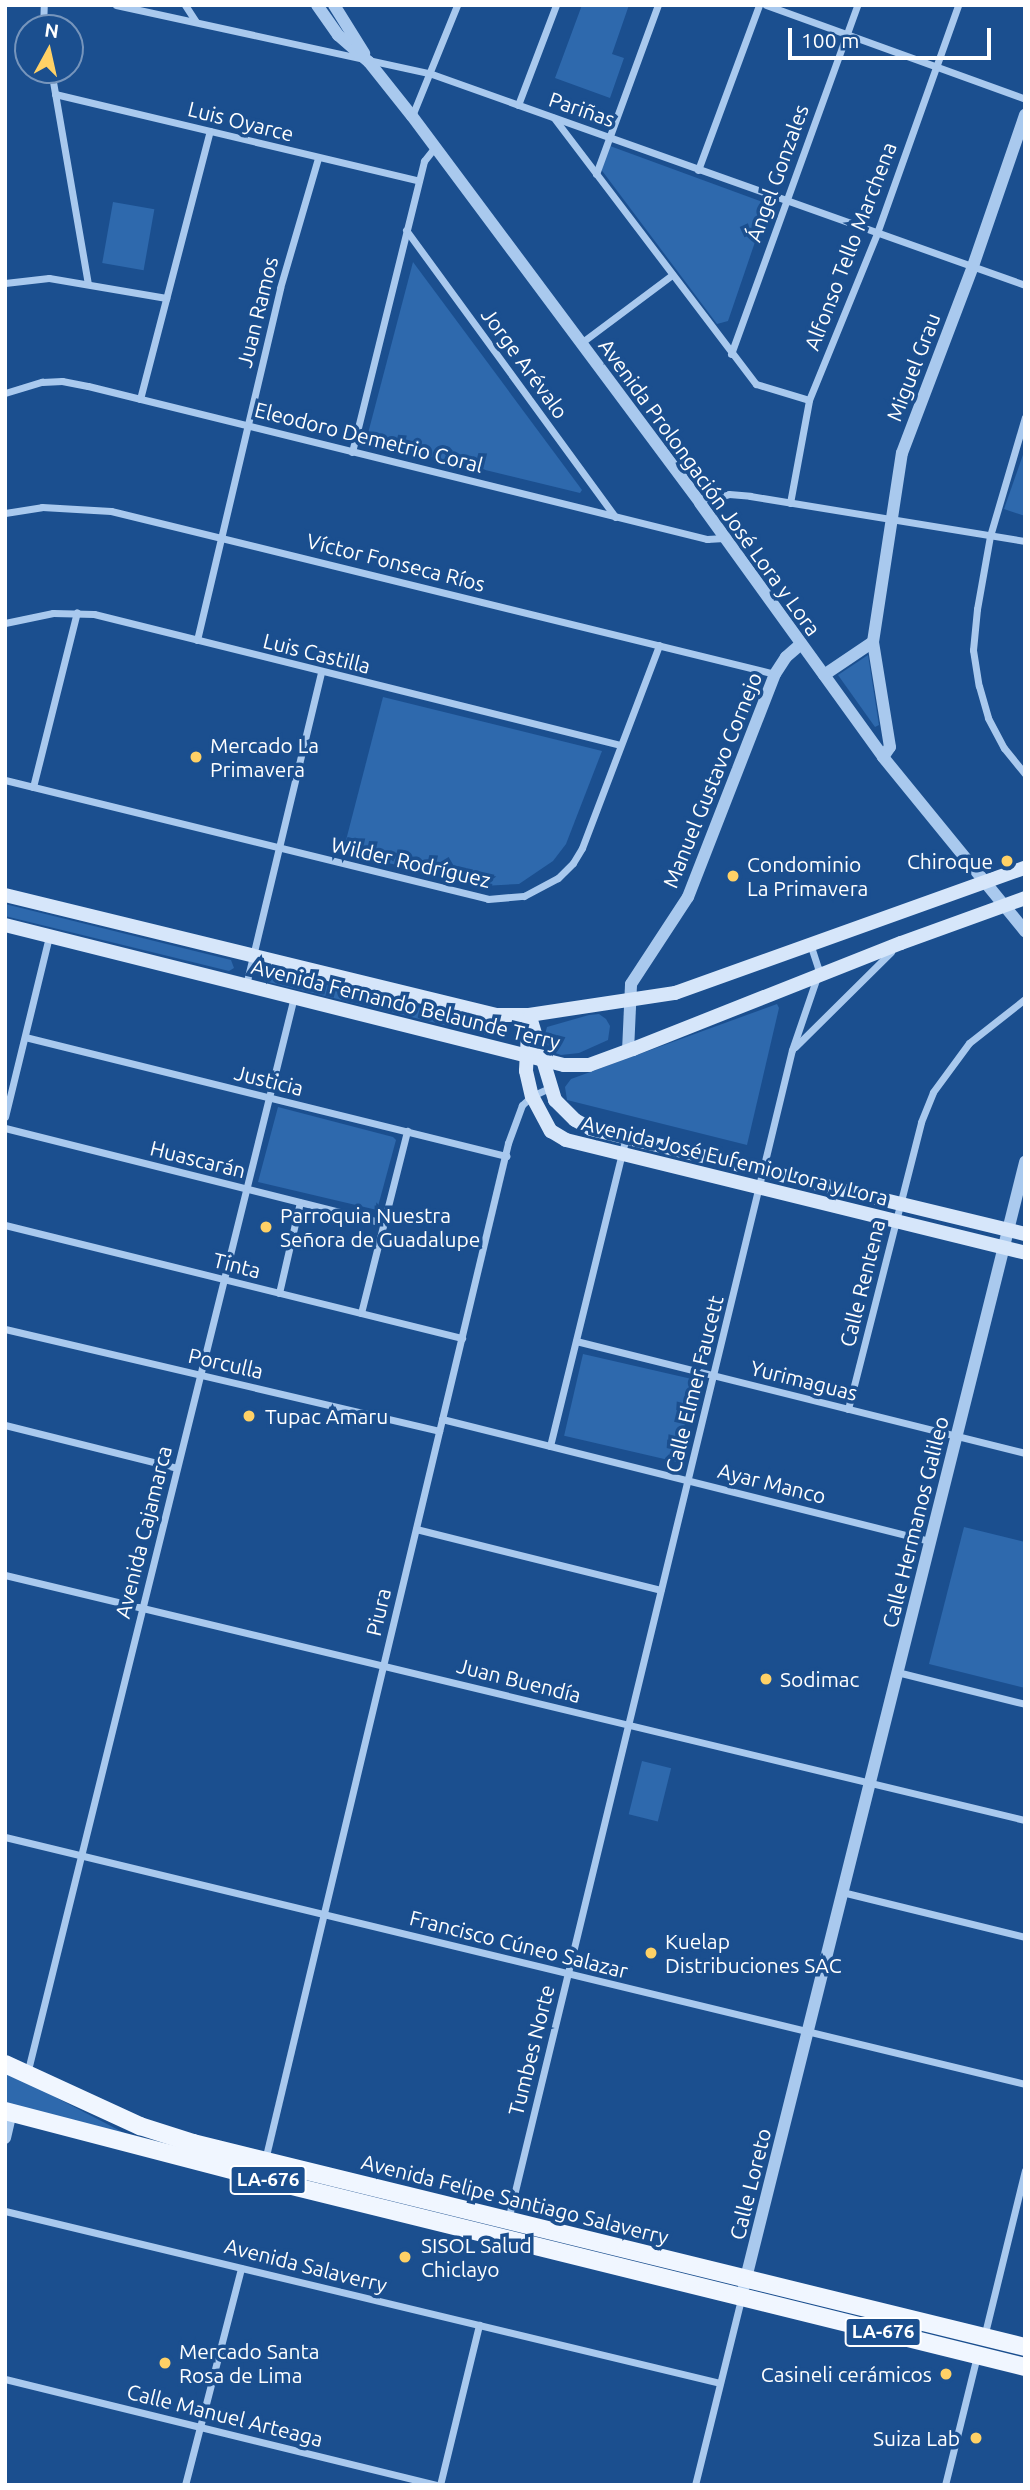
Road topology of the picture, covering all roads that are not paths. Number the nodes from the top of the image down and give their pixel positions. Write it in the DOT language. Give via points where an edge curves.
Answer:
graph roads {
  1 [pos="116,5"];
  2 [pos="185,5"];
  3 [pos="317,5"];
  4 [pos="334,5"];
  5 [pos="457,5"];
  6 [pos="555,5"];
  7 [pos="658,5"];
  8 [pos="759,5"];
  9 [pos="766,5"];
  10 [pos="857,5"];
  11 [pos="958,5"];
  12 [pos="197,22"];
  13 [pos="847,32"];
  14 [pos="369,62"];
  15 [pos="936,65"];
  16 [pos="429,73"];
  17 [pos="53,84"];
  18 [pos="55,94"];
  19 [pos="1025,99"];
  20 [pos="518,105"];
  21 [pos="1025,115"];
  22 [pos="412,116"];
  23 [pos="554,118"];
  24 [pos="210,131"];
  25 [pos="610,138"];
  26 [pos="435,147"];
  27 [pos="318,158"];
  28 [pos="698,170"];
  29 [pos="596,174"];
  30 [pos="419,181"];
  31 [pos="786,201"];
  32 [pos="406,230"];
  33 [pos="877,233"];
  34 [pos="973,266"];
  35 [pos="672,275"];
  36 [pos="5,282"];
  37 [pos="88,284"];
  38 [pos="1025,285"];
  39 [pos="166,298"];
  40 [pos="581,343"];
  41 [pos="731,354"];
  42 [pos="5,393"];
  43 [pos="140,399"];
  44 [pos="809,400"];
  45 [pos="1025,417"];
  46 [pos="247,424"];
  47 [pos="352,452"];
  48 [pos="700,503"];
  49 [pos="790,503"];
  50 [pos="5,513"];
  51 [pos="615,517"];
  52 [pos="890,519"];
  53 [pos="989,536"];
  54 [pos="221,537"];
  55 [pos="724,538"];
  56 [pos="1025,541"];
  57 [pos="77,612"];
  58 [pos="5,623"];
  59 [pos="197,640"];
  60 [pos="873,642"];
  61 [pos="801,644"];
  62 [pos="659,645"];
  63 [pos="321,672"];
  64 [pos="775,674"];
  65 [pos="824,675"];
  66 [pos="620,745"];
  67 [pos="883,757"];
  68 [pos="1025,774"];
  69 [pos="5,780"];
  70 [pos="33,787"];
  71 [pos="278,849"];
  72 [pos="1025,868"];
  73 [pos="986,884"];
  74 [pos="5,895"];
  75 [pos="1025,898"];
  76 [pos="1004,905"];
  77 [pos="5,925"];
  78 [pos="1025,931"];
  79 [pos="49,936"];
  80 [pos="901,943"];
  81 [pos="811,947"];
  82 [pos="253,956"];
  83 [pos="817,977"];
  84 [pos="246,985"];
  85 [pos="294,997"];
  86 [pos="1025,999"];
  87 [pos="629,1002"];
  88 [pos="529,1015"];
  89 [pos="24,1037"];
  90 [pos="792,1050"];
  91 [pos="628,1051"];
  92 [pos="526,1055"];
  93 [pos="545,1062"];
  94 [pos="551,1087"];
  95 [pos="532,1096"];
  96 [pos="268,1098"];
  97 [pos="5,1117"];
  98 [pos="5,1128"];
  99 [pos="407,1131"];
  100 [pos="626,1137"];
  101 [pos="622,1154"];
  102 [pos="506,1156"];
  103 [pos="1025,1162"];
  104 [pos="764,1169"];
  105 [pos="761,1188"];
  106 [pos="246,1189"];
  107 [pos="300,1202"];
  108 [pos="902,1203"];
  109 [pos="895,1221"];
  110 [pos="383,1223"];
  111 [pos="5,1225"];
  112 [pos="1008,1230"];
  113 [pos="1025,1234"];
  114 [pos="1003,1248"];
  115 [pos="1025,1253"];
  116 [pos="223,1280"];
  117 [pos="279,1293"];
  118 [pos="361,1313"];
  119 [pos="5,1329"];
  120 [pos="462,1338"];
  121 [pos="576,1341"];
  122 [pos="200,1375"];
  123 [pos="714,1376"];
  124 [pos="848,1409"];
  125 [pos="442,1419"];
  126 [pos="5,1425"];
  127 [pos="439,1431"];
  128 [pos="956,1436"];
  129 [pos="550,1446"];
  130 [pos="1025,1452"];
  131 [pos="177,1468"];
  132 [pos="689,1480"];
  133 [pos="416,1529"];
  134 [pos="930,1541"];
  135 [pos="5,1575"];
  136 [pos="661,1590"];
  137 [pos="142,1608"];
  138 [pos="383,1666"];
  139 [pos="897,1672"];
  140 [pos="1025,1704"];
  141 [pos="628,1725"];
  142 [pos="870,1783"];
  143 [pos="1025,1820"];
  144 [pos="5,1837"];
  145 [pos="81,1855"];
  146 [pos="842,1892"];
  147 [pos="323,1914"];
  148 [pos="1025,1937"];
  149 [pos="568,1974"];
  150 [pos="808,2031"];
  151 [pos="5,2064"];
  152 [pos="27,2075"];
  153 [pos="1025,2084"];
  154 [pos="8,2112"];
  155 [pos="5,2138"];
  156 [pos="264,2161"];
  157 [pos="1025,2170"];
  158 [pos="5,2211"];
  159 [pos="508,2221"];
  160 [pos="241,2268"];
  161 [pos="744,2288"];
  162 [pos="479,2325"];
  163 [pos="984,2337"];
  164 [pos="1025,2347"];
  165 [pos="977,2356"];
  166 [pos="1025,2368"];
  167 [pos="5,2379"];
  168 [pos="720,2383"];
  169 [pos="200,2427"];
  170 [pos="186,2485"];
  171 [pos="438,2485"];
  172 [pos="695,2485"];
  173 [pos="945,2485"];
  1 -- 12 [label="street, Pariñas"];
  2 -- 12 [label="street"];
  3 -- 14 [label="street, Avenida Prolongación José Lora y Lora" via="338,35"];
  4 -- 14 [label="street, Avenida Prolongación José Lora y Lora"];
  5 -- 16 [label="street"];
  6 -- 20 [label="street"];
  7 -- 25 [label="street"];
  8 -- 28 [label="street"];
  9 -- 13 [label="street"];
  10 -- 13 [label="street, Ángel Gonzales"];
  11 -- 15 [label="street, Alfonso Tello Marchena"];
  12 -- 14 [label="street, Pariñas"];
  13 -- 15 [label="street"];
  13 -- 31 [label="street, Ángel Gonzales"];
  14 -- 16 [label="street, Pariñas"];
  14 -- 22 [label="street, Avenida Prolongación José Lora y Lora"];
  15 -- 19 [label="street"];
  15 -- 33 [label="street, Alfonso Tello Marchena"];
  16 -- 20 [label="street, Pariñas"];
  16 -- 22 [label="street"];
  17 -- 18 [label="street"];
  18 -- 24 [label="street, Luis Oyarce"];
  18 -- 37 [label="street"];
  20 -- 23 [label="street, Pariñas"];
  21 -- 34 [label="street, Miguel Grau"];
  22 -- 26 [label="street, Avenida Prolongación José Lora y Lora"];
  23 -- 25 [label="street, Pariñas"];
  23 -- 29 [label="street"];
  24 -- 27 [label="street, Luis Oyarce"];
  24 -- 39 [label="street"];
  25 -- 28 [label="street, Pariñas"];
  25 -- 29 [label="street"];
  26 -- 30 [label="street" via="424,161"];
  26 -- 40 [label="street, Avenida Prolongación José Lora y Lora"];
  27 -- 30 [label="street, Luis Oyarce"];
  27 -- 46 [label="street, Juan Ramos"];
  28 -- 31 [label="street, Pariñas"];
  29 -- 35 [label="street"];
  30 -- 32 [label="street"];
  31 -- 33 [label="street, Pariñas"];
  31 -- 41 [label="street, Ángel Gonzales"];
  32 -- 47 [label="street"];
  32 -- 51 [label="street, Jorge Arévalo"];
  33 -- 34 [label="street, Pariñas"];
  33 -- 44 [label="street, Alfonso Tello Marchena"];
  34 -- 38 [label="street, Pariñas"];
  34 -- 52 [label="street, Miguel Grau" via="909,429"];
  35 -- 40 [label="street"];
  35 -- 41 [label="street"];
  36 -- 37 [label="street" via="49,278"];
  37 -- 39 [label="street"];
  39 -- 43 [label="street"];
  40 -- 48 [label="street, Avenida Prolongación José Lora y Lora"];
  41 -- 44 [label="street" via="756,384"];
  42 -- 43 [label="street, Eleodoro Demetrio Coral" via="62,381"];
  43 -- 46 [label="street, Eleodoro Demetrio Coral"];
  44 -- 49 [label="street, Alfonso Tello Marchena"];
  45 -- 53 [label="street"];
  46 -- 47 [label="street, Eleodoro Demetrio Coral"];
  46 -- 54 [label="street, Juan Ramos"];
  47 -- 51 [label="street, Eleodoro Demetrio Coral"];
  48 -- 49 [label="street" via="729,494"];
  48 -- 55 [label="street, Avenida Prolongación José Lora y Lora"];
  49 -- 52 [label="street"];
  50 -- 54 [label="street, Víctor Fonseca Ríos" via="42,507 111,511"];
  51 -- 55 [label="street, Eleodoro Demetrio Coral" via="706,540"];
  52 -- 53 [label="street"];
  52 -- 60 [label="street, Miguel Grau"];
  53 -- 56 [label="street"];
  53 -- 68 [label="street" via="974,650 979,686 1003,748"];
  54 -- 59 [label="street, Juan Ramos"];
  54 -- 62 [label="street, Víctor Fonseca Ríos"];
  55 -- 61 [label="street, Avenida Prolongación José Lora y Lora"];
  57 -- 58 [label="street, Luis Castilla"];
  57 -- 59 [label="street, Luis Castilla"];
  57 -- 70 [label="street"];
  59 -- 63 [label="street, Luis Castilla"];
  60 -- 65 [label="street"];
  60 -- 67 [label="street, Miguel Grau" via="890,747"];
  61 -- 64 [label="street, Manuel Gustavo Cornejo"];
  61 -- 65 [label="street, Avenida Prolongación José Lora y Lora"];
  62 -- 64 [label="street, Víctor Fonseca Ríos"];
  62 -- 66 [label="street, Wilder Rodríguez"];
  63 -- 66 [label="street, Luis Castilla"];
  63 -- 71 [label="street"];
  64 -- 87 [label="street, Manuel Gustavo Cornejo" via="688,897 638,971"];
  65 -- 67 [label="street, Avenida Prolongación José Lora y Lora"];
  66 -- 71 [label="street, Wilder Rodríguez" via="573,863 544,887 524,896 488,898"];
  67 -- 73 [label="street, Avenida Prolongación José Lora y Lora"];
  69 -- 70 [label="street, Wilder Rodríguez"];
  70 -- 71 [label="street, Wilder Rodríguez"];
  71 -- 82 [label="street"];
  72 -- 73 [label="main road, Avenida Fernando Belaunde Terry"];
  73 -- 76 [label="street, Avenida Prolongación José Lora y Lora"];
  73 -- 81 [label="main road, Avenida Fernando Belaunde Terry"];
  74 -- 82 [label="main road, Avenida Fernando Belaunde Terry"];
  75 -- 76 [label="main road, Avenida Fernando Belaunde Terry"];
  76 -- 78 [label="street, Avenida Prolongación José Lora y Lora"];
  76 -- 80 [label="main road, Avenida Fernando Belaunde Terry"];
  77 -- 79 [label="main road, Avenida Fernando Belaunde Terry"];
  79 -- 84 [label="main road, Avenida Fernando Belaunde Terry"];
  79 -- 89 [label="street"];
  80 -- 83 [label="main road, Avenida Fernando Belaunde Terry"];
  80 -- 90 [label="street"];
  81 -- 83 [label="street"];
  81 -- 87 [label="main road, Avenida Fernando Belaunde Terry" via="675,993"];
  82 -- 84 [label="street"];
  82 -- 88 [label="main road, Avenida Fernando Belaunde Terry" via="496,1015"];
  83 -- 90 [label="street, Calle Elmer Faucett"];
  83 -- 91 [label="main road, Avenida Fernando Belaunde Terry"];
  84 -- 85 [label="main road, Avenida Fernando Belaunde Terry"];
  85 -- 92 [label="main road, Avenida Fernando Belaunde Terry"];
  85 -- 96 [label="street, Avenida Cajamarca"];
  86 -- 108 [label="street, Calle Rentena" via="969,1043 933,1092"];
  87 -- 88 [label="main road, Avenida Fernando Belaunde Terry"];
  87 -- 91 [label="street, Manuel Gustavo Cornejo"];
  88 -- 92 [label="main road, Avenida José Eufemio Lora y Lora"];
  88 -- 93 [label="main road, Avenida José Eufemio Lora y Lora"];
  89 -- 96 [label="street, Justicia"];
  89 -- 97 [label="street"];
  90 -- 104 [label="street, Calle Elmer Faucett"];
  91 -- 93 [label="main road, Avenida Fernando Belaunde Terry" via="589,1065"];
  92 -- 93 [label="main road, Avenida Fernando Belaunde Terry"];
  92 -- 95 [label="main road, Avenida José Eufemio Lora y Lora"];
  93 -- 94 [label="main road, Avenida José Eufemio Lora y Lora"];
  94 -- 95 [label="street"];
  94 -- 100 [label="main road, Avenida José Eufemio Lora y Lora" via="555,1100 575,1120"];
  95 -- 101 [label="main road, Avenida José Eufemio Lora y Lora" via="551,1131 566,1140"];
  95 -- 102 [label="street, Piura" via="522,1105"];
  96 -- 99 [label="street, Justicia"];
  96 -- 106 [label="street, Avenida Cajamarca"];
  98 -- 106 [label="street, Huascarán"];
  99 -- 102 [label="street, Justicia"];
  99 -- 110 [label="street"];
  100 -- 101 [label="street"];
  100 -- 104 [label="main road, Avenida José Eufemio Lora y Lora"];
  101 -- 105 [label="main road, Avenida José Eufemio Lora y Lora"];
  101 -- 121 [label="street"];
  102 -- 120 [label="street, Piura"];
  103 -- 112 [label="street, Calle Hermanos Galileo"];
  104 -- 105 [label="street, Calle Elmer Faucett"];
  104 -- 108 [label="main road, Avenida José Eufemio Lora y Lora"];
  105 -- 109 [label="main road, Avenida José Eufemio Lora y Lora"];
  105 -- 123 [label="street, Calle Elmer Faucett"];
  106 -- 107 [label="street, Huascarán"];
  106 -- 116 [label="street, Avenida Cajamarca"];
  107 -- 110 [label="street, Huascarán"];
  107 -- 117 [label="street"];
  108 -- 109 [label="street, Calle Rentena"];
  108 -- 112 [label="main road, Avenida José Eufemio Lora y Lora"];
  109 -- 114 [label="main road, Avenida José Eufemio Lora y Lora"];
  109 -- 124 [label="street, Calle Rentena"];
  110 -- 118 [label="street"];
  111 -- 116 [label="street, Tinta"];
  112 -- 113 [label="main road, Avenida José Eufemio Lora y Lora"];
  112 -- 114 [label="street, Calle Hermanos Galileo"];
  114 -- 115 [label="main road, Avenida José Eufemio Lora y Lora"];
  114 -- 128 [label="street, Calle Hermanos Galileo"];
  116 -- 117 [label="street, Tinta"];
  116 -- 122 [label="street, Avenida Cajamarca"];
  117 -- 118 [label="street, Tinta"];
  118 -- 120 [label="street, Tinta"];
  119 -- 122 [label="street, Porculla"];
  120 -- 125 [label="street, Piura"];
  121 -- 123 [label="street, Yurimaguas"];
  121 -- 129 [label="street"];
  122 -- 127 [label="street, Porculla"];
  122 -- 131 [label="street, Avenida Cajamarca"];
  123 -- 124 [label="street, Yurimaguas"];
  123 -- 132 [label="street, Calle Elmer Faucett"];
  124 -- 128 [label="street, Yurimaguas"];
  125 -- 127 [label="street, Piura"];
  125 -- 129 [label="street, Ayar Manco"];
  126 -- 131 [label="street"];
  127 -- 133 [label="street, Piura"];
  128 -- 130 [label="street, Yurimaguas"];
  128 -- 134 [label="street, Calle Hermanos Galileo"];
  129 -- 132 [label="street, Ayar Manco"];
  131 -- 137 [label="street, Avenida Cajamarca"];
  132 -- 134 [label="street, Ayar Manco"];
  132 -- 136 [label="street, Calle Elmer Faucett"];
  133 -- 136 [label="street"];
  133 -- 138 [label="street, Piura"];
  134 -- 139 [label="street, Calle Hermanos Galileo"];
  135 -- 137 [label="street, Juan Buendía"];
  136 -- 141 [label="street, Calle Elmer Faucett"];
  137 -- 138 [label="street, Juan Buendía"];
  137 -- 145 [label="street, Avenida Cajamarca"];
  138 -- 141 [label="street, Juan Buendía"];
  138 -- 147 [label="street, Piura"];
  139 -- 140 [label="street"];
  139 -- 142 [label="street, Calle Hermanos Galileo"];
  141 -- 142 [label="street, Juan Buendía"];
  141 -- 149 [label="street, Tumbes Norte"];
  142 -- 143 [label="street, Juan Buendía"];
  142 -- 146 [label="street, Calle Hermanos Galileo"];
  144 -- 145 [label="street, Francisco Cúneo Salazar"];
  145 -- 147 [label="street, Francisco Cúneo Salazar"];
  145 -- 152 [label="street, Avenida Cajamarca"];
  146 -- 148 [label="street"];
  146 -- 150 [label="street, Calle Loreto"];
  147 -- 149 [label="street, Francisco Cúneo Salazar"];
  147 -- 156 [label="street, Piura"];
  149 -- 150 [label="street, Francisco Cúneo Salazar"];
  149 -- 159 [label="street, Tumbes Norte"];
  150 -- 153 [label="street, Francisco Cúneo Salazar"];
  150 -- 161 [label="street, Calle Loreto"];
  151 -- 152 [label="main road, Avenida Felipe Santiago Salaverry / LA-676"];
  152 -- 156 [label="main road, Avenida Felipe Santiago Salaverry / LA-676" via="140,2126"];
  154 -- 155 [label="street"];
  154 -- 161 [label="main road, Avenida Felipe Santiago Salaverry / LA-676" via="292,2186"];
  156 -- 159 [label="main road, Avenida Felipe Santiago Salaverry / LA-676"];
  157 -- 163 [label="street"];
  158 -- 160 [label="street, Avenida Salaverry"];
  159 -- 161 [label="main road, Avenida Felipe Santiago Salaverry / LA-676"];
  160 -- 162 [label="street, Avenida Salaverry"];
  160 -- 169 [label="street"];
  161 -- 163 [label="main road, Avenida Felipe Santiago Salaverry / LA-676"];
  161 -- 165 [label="main road, Avenida Felipe Santiago Salaverry / LA-676"];
  161 -- 168 [label="street, Calle Loreto"];
  162 -- 168 [label="street, Avenida Salaverry"];
  162 -- 171 [label="street"];
  163 -- 164 [label="main road, Avenida Felipe Santiago Salaverry / LA-676"];
  165 -- 166 [label="main road, Avenida Felipe Santiago Salaverry / LA-676"];
  165 -- 173 [label="street"];
  167 -- 169 [label="street, Calle Manuel Arteaga"];
  168 -- 172 [label="street, Calle Loreto"];
  169 -- 170 [label="street"];
  169 -- 171 [label="street, Calle Manuel Arteaga"];
}
